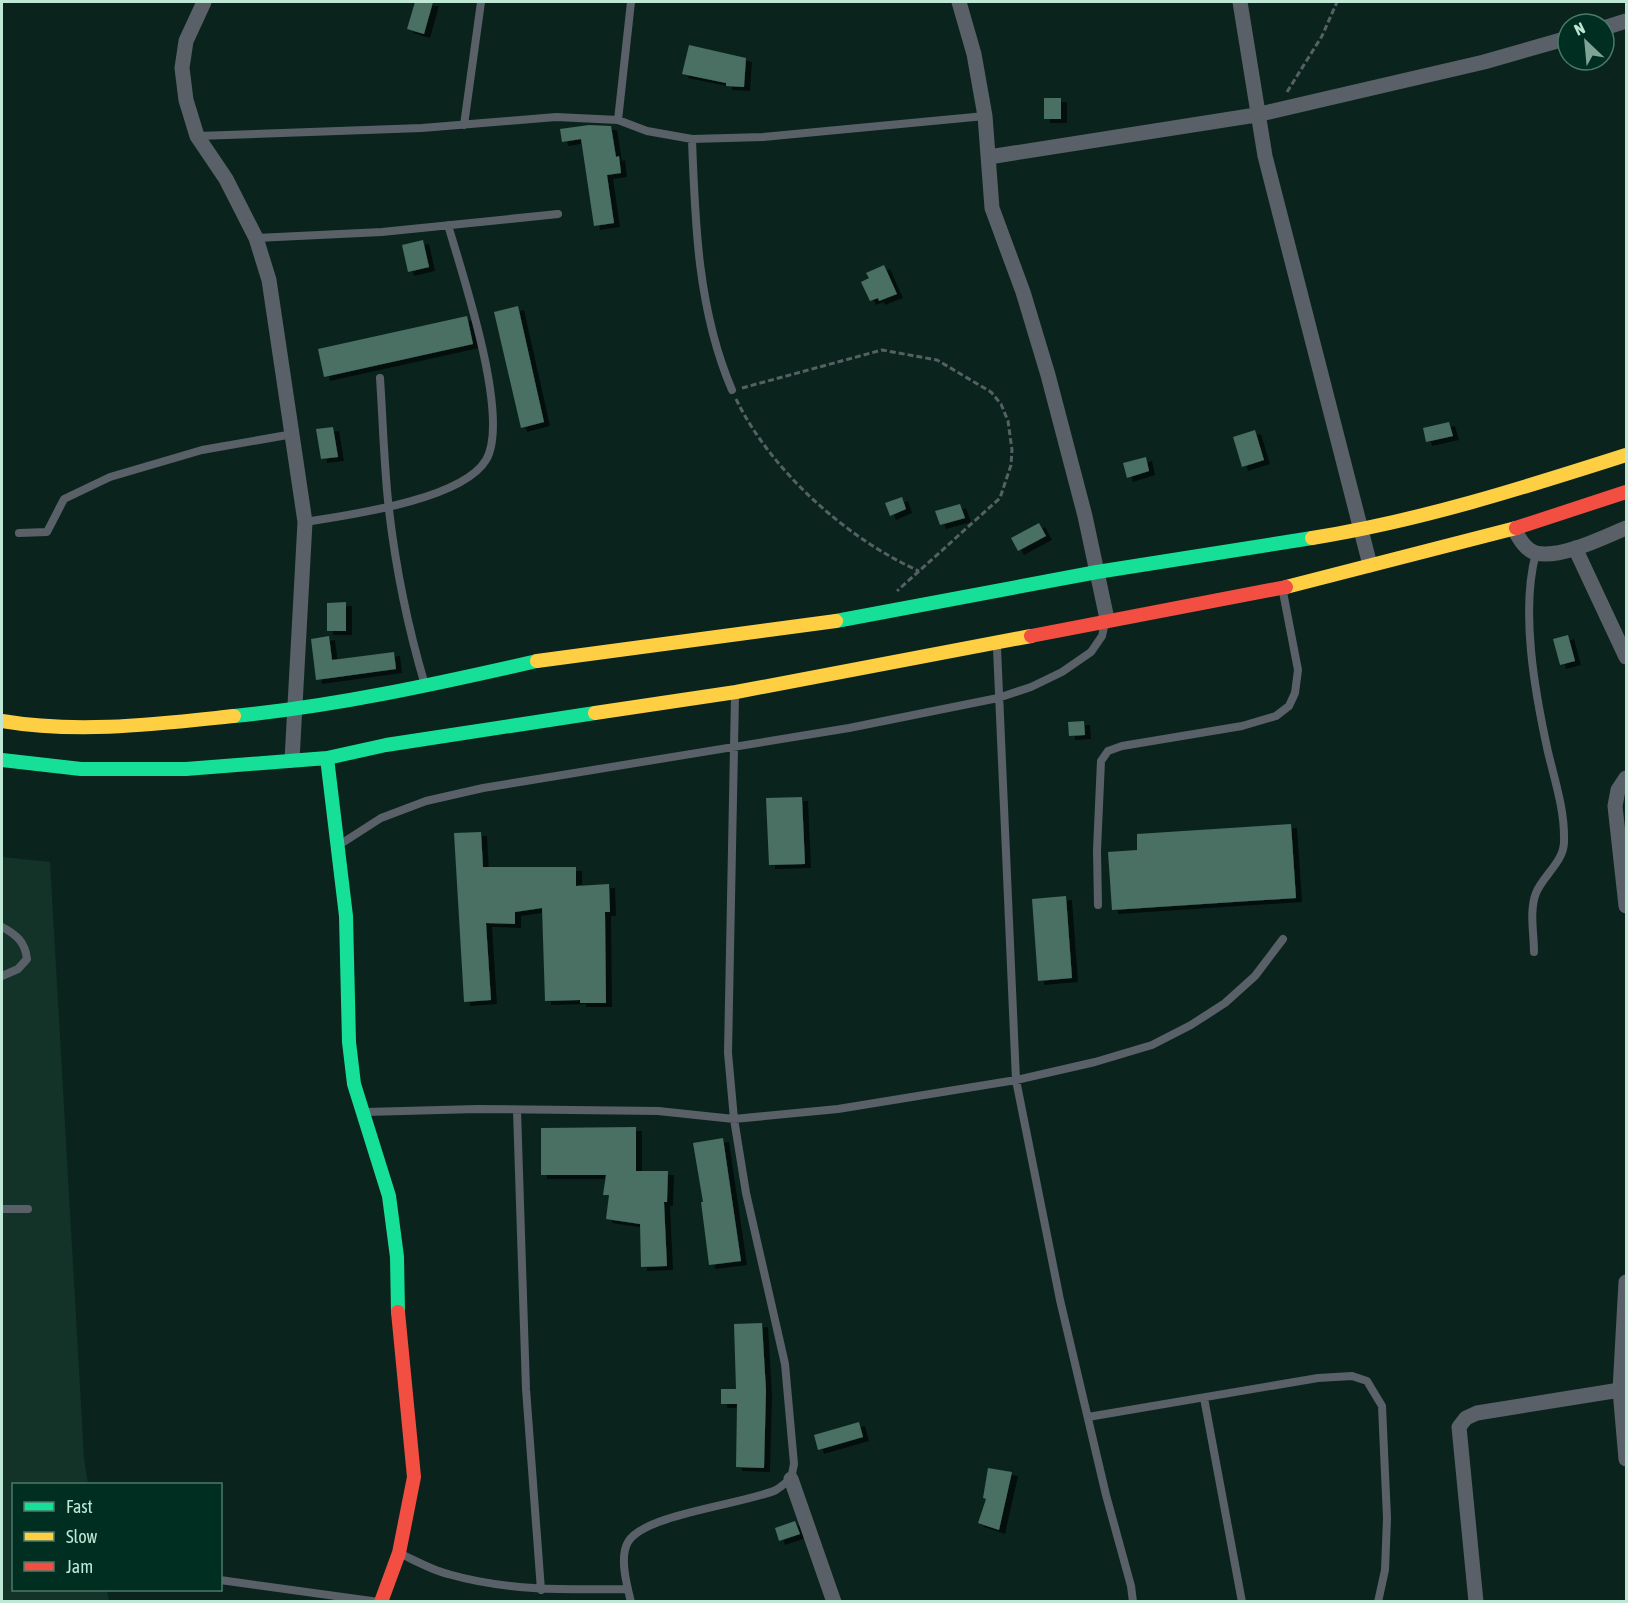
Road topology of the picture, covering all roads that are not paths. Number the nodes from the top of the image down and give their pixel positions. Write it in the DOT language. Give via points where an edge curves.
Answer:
graph roads {
  1 [pos="204,2"];
  2 [pos="481,2"];
  3 [pos="631,2"];
  4 [pos="959,2"];
  5 [pos="1240,2"];
  6 [pos="1556,41"];
  7 [pos="1256,115"];
  8 [pos="985,116"];
  9 [pos="618,120"];
  10 [pos="464,125"];
  11 [pos="197,136"];
  12 [pos="692,139"];
  13 [pos="989,158"];
  14 [pos="558,214"];
  15 [pos="448,225"];
  16 [pos="256,238"];
  17 [pos="380,378"];
  18 [pos="732,390"];
  19 [pos="293,434"];
  20 [pos="1626,455"];
  21 [pos="1626,492"];
  22 [pos="389,509"];
  23 [pos="305,522"];
  24 [pos="1626,528"];
  25 [pos="1515,529"];
  26 [pos="1361,531"];
  27 [pos="20,533"];
  28 [pos="1575,548"];
  29 [pos="1536,553"];
  30 [pos="1370,566"];
  31 [pos="1097,572"];
  32 [pos="1282,588"];
  33 [pos="1107,619"];
  34 [pos="996,641"];
  35 [pos="1626,657"];
  36 [pos="426,687"];
  37 [pos="736,692"];
  38 [pos="998,698"];
  39 [pos="295,710"];
  40 [pos="2,721"];
  41 [pos="735,746"];
  42 [pos="327,758"];
  43 [pos="2,760"];
  44 [pos="292,760"];
  45 [pos="1626,778"];
  46 [pos="337,846"];
  47 [pos="1098,905"];
  48 [pos="1626,906"];
  49 [pos="2,927"];
  50 [pos="1282,939"];
  51 [pos="1534,952"];
  52 [pos="2,976"];
  53 [pos="1016,1080"];
  54 [pos="517,1110"];
  55 [pos="364,1112"];
  56 [pos="734,1119"];
  57 [pos="2,1209"];
  58 [pos="28,1209"];
  59 [pos="1626,1282"];
  60 [pos="1620,1390"];
  61 [pos="1204,1398"];
  62 [pos="1624,1406"];
  63 [pos="1088,1417"];
  64 [pos="1626,1459"];
  65 [pos="791,1479"];
  66 [pos="399,1553"];
  67 [pos="222,1580"];
  68 [pos="628,1589"];
  69 [pos="541,1590"];
  70 [pos="380,1602"];
  71 [pos="631,1602"];
  72 [pos="834,1602"];
  73 [pos="1133,1602"];
  74 [pos="1242,1602"];
  75 [pos="1378,1602"];
  76 [pos="1476,1602"];
  1 -- 11 [label="street" via="186,41 182,68"];
  2 -- 10 [label="lane"];
  3 -- 9 [label="lane"];
  4 -- 8 [label="street" via="974,54"];
  5 -- 7 [label="street"];
  6 -- 7 [label="street"];
  7 -- 13 [label="street"];
  7 -- 26 [label="street"];
  8 -- 12 [label="lane" via="763,137"];
  8 -- 13 [label="street"];
  9 -- 10 [label="lane" via="556,117"];
  9 -- 12 [label="lane" via="647,131"];
  10 -- 11 [label="lane"];
  11 -- 16 [label="street" via="226,179"];
  12 -- 18 [label="lane" via="698,250 708,316"];
  13 -- 31 [label="street" via="992,208 1023,291 1048,375"];
  14 -- 15 [label="lane"];
  15 -- 16 [label="lane"];
  15 -- 22 [label="lane" via="486,366 492,400 492,445 486,461 472,474"];
  16 -- 19 [label="street" via="269,280"];
  17 -- 22 [label="lane"];
  19 -- 23 [label="street"];
  19 -- 27 [label="lane" via="202,450 110,477 64,499 47,532"];
  20 -- 26 [label="main road" via="1501,495"];
  21 -- 25 [label="main road"];
  22 -- 23 [label="lane"];
  22 -- 36 [label="lane" via="403,600"];
  23 -- 39 [label="street"];
  24 -- 28 [label="street"];
  25 -- 29 [label="street" via="1521,541"];
  25 -- 30 [label="main road"];
  26 -- 30 [label="street"];
  26 -- 31 [label="main road"];
  28 -- 29 [label="street"];
  28 -- 35 [label="street"];
  29 -- 51 [label="lane" via="1529,578 1528,611 1564,845 1535,899"];
  30 -- 32 [label="main road"];
  31 -- 33 [label="street"];
  31 -- 36 [label="main road" via="865,617 557,657"];
  32 -- 33 [label="main road"];
  32 -- 47 [label="lane" via="1298,670 1296,693 1289,705 1276,716 1242,726 1122,746 1108,751 1101,761"];
  33 -- 34 [label="main road"];
  33 -- 38 [label="lane" via="1102,636 1090,652 1052,677"];
  34 -- 37 [label="main road"];
  34 -- 38 [label="lane"];
  36 -- 39 [label="main road"];
  37 -- 41 [label="lane"];
  37 -- 42 [label="main road" via="386,745"];
  38 -- 41 [label="lane"];
  38 -- 53 [label="lane"];
  39 -- 40 [label="main road" via="120,728 31,726"];
  39 -- 44 [label="street"];
  41 -- 46 [label="lane" via="426,801 381,818"];
  41 -- 56 [label="lane" via="728,982 728,1053"];
  42 -- 44 [label="main road"];
  42 -- 46 [label="main road"];
  43 -- 44 [label="main road" via="81,769 186,769"];
  45 -- 48 [label="street" via="1618,790 1615,806"];
  46 -- 55 [label="main road" via="346,916 349,1042 354,1084"];
  49 -- 52 [label="lane" via="16,934 26,948 27,959 18,969"];
  50 -- 53 [label="lane" via="1255,976 1191,1026 1152,1046"];
  53 -- 56 [label="lane" via="909,1099"];
  53 -- 63 [label="lane"];
  54 -- 55 [label="lane"];
  54 -- 56 [label="lane" via="658,1111"];
  54 -- 69 [label="lane" via="526,1389"];
  55 -- 66 [label="main road" via="389,1196 397,1257 398,1334 414,1477"];
  56 -- 65 [label="lane" via="746,1193 785,1364 794,1464"];
  57 -- 58 [label="lane"];
  59 -- 60 [label="street"];
  60 -- 62 [label="street"];
  60 -- 76 [label="street" via="1477,1413 1462,1421 1459,1428"];
  61 -- 63 [label="lane"];
  61 -- 74 [label="lane"];
  61 -- 75 [label="lane" via="1318,1378 1352,1376 1367,1382 1382,1406 1387,1518 1385,1570"];
  62 -- 64 [label="street"];
  63 -- 73 [label="lane"];
  65 -- 68 [label="lane" via="776,1490 642,1529 626,1545"];
  65 -- 72 [label="street"];
  66 -- 69 [label="lane" via="446,1574"];
  66 -- 70 [label="main road"];
  67 -- 70 [label="lane"];
  68 -- 69 [label="lane"];
  68 -- 71 [label="lane"];
}
